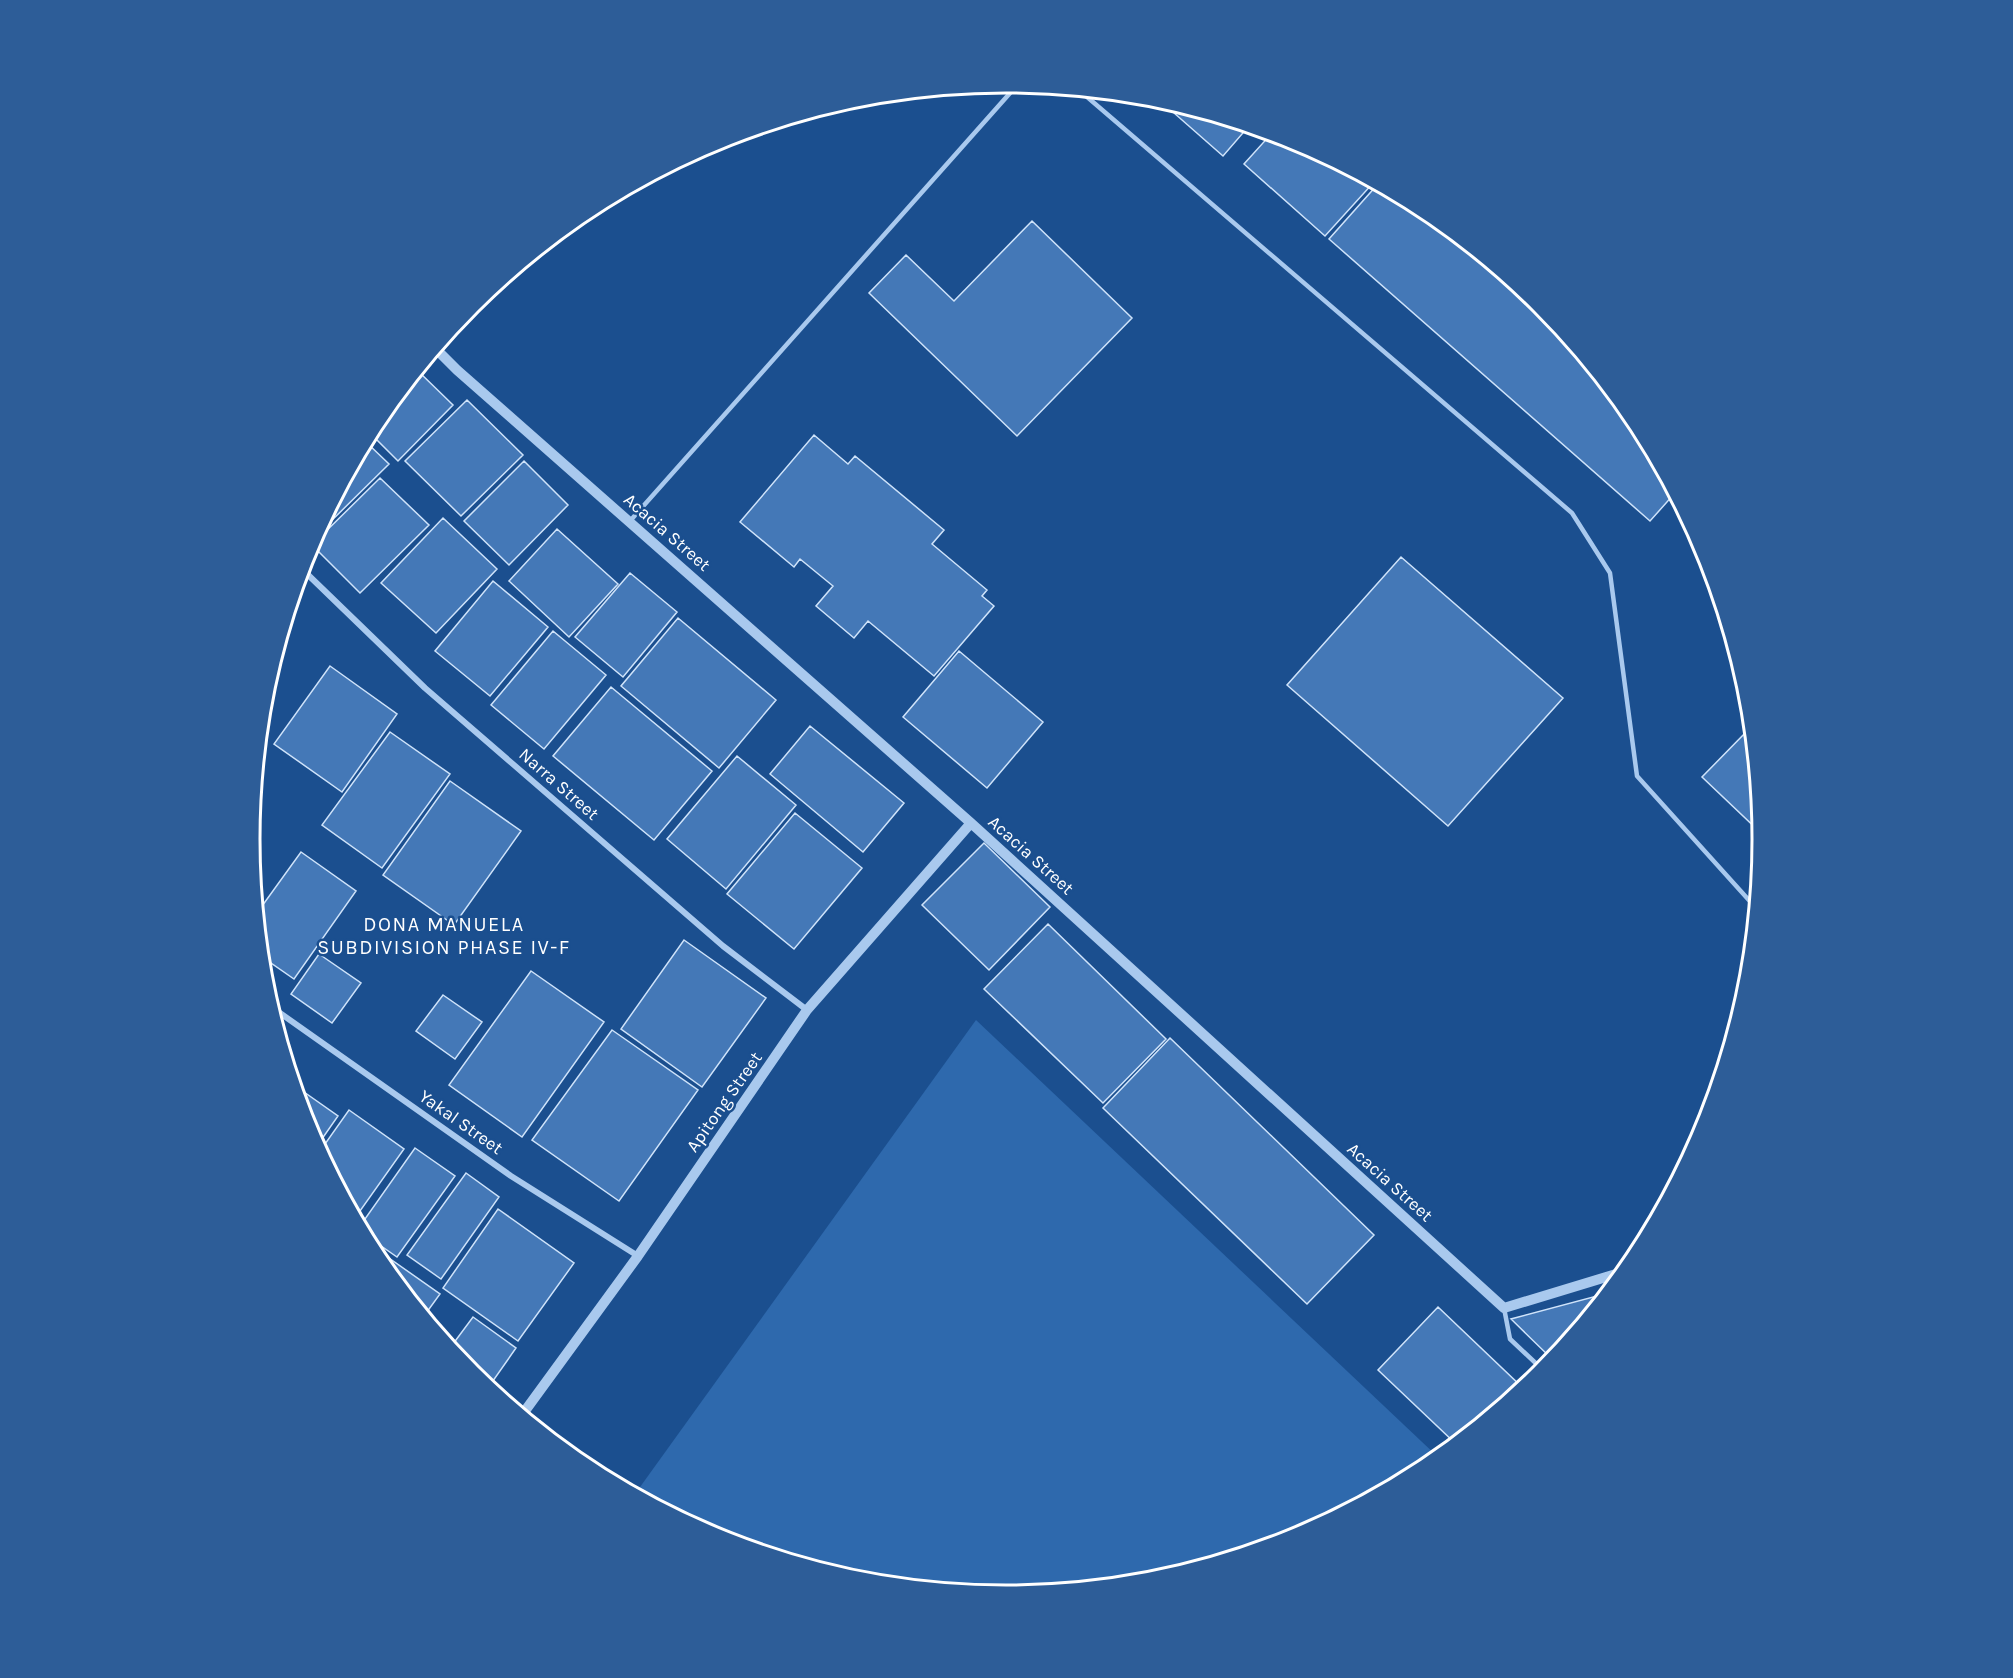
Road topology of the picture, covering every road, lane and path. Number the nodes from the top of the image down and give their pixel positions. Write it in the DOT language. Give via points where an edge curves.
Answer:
graph roads {
  1 [pos="1010,93"];
  2 [pos="1088,98"];
  3 [pos="441,353"];
  4 [pos="630,521"];
  5 [pos="309,576"];
  6 [pos="971,823"];
  7 [pos="1750,901"];
  8 [pos="807,1010"];
  9 [pos="282,1013"];
  10 [pos="638,1256"];
  11 [pos="1611,1276"];
  12 [pos="1504,1308"];
  13 [pos="1537,1364"];
  14 [pos="526,1409"];
  1 -- 4 [label="lane"];
  2 -- 7 [label="lane" via="1572,513 1610,573 1637,776"];
  3 -- 4 [label="street, Acacia Street"];
  4 -- 6 [label="street, Acacia Street"];
  5 -- 8 [label="street, Narra Street" via="424,688 723,946"];
  6 -- 8 [label="street, Apitong Street"];
  6 -- 12 [label="street, Acacia Street"];
  8 -- 10 [label="street, Apitong Street"];
  9 -- 10 [label="street, Yakal Street" via="511,1176"];
  10 -- 14 [label="street, Apitong Street"];
  11 -- 12 [label="street"];
  12 -- 13 [label="lane" via="1510,1339"];
}
